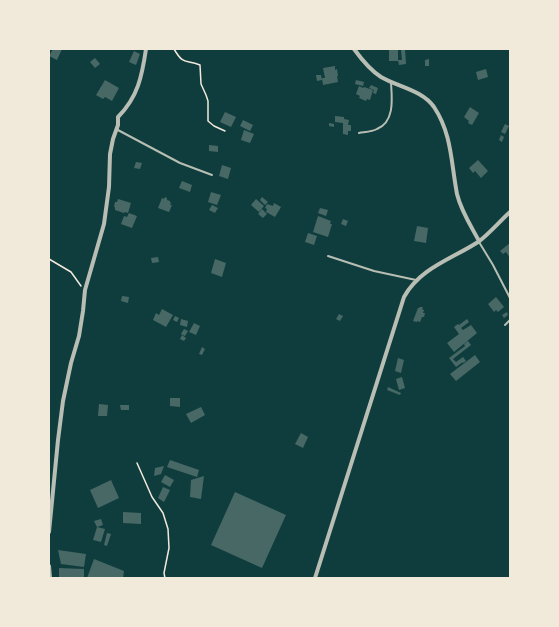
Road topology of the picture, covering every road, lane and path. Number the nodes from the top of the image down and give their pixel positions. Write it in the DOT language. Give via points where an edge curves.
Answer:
graph roads {
  1 [pos="146,49"];
  2 [pos="174,49"];
  3 [pos="354,49"];
  4 [pos="391,82"];
  5 [pos="116,129"];
  6 [pos="225,131"];
  7 [pos="359,133"];
  8 [pos="212,174"];
  9 [pos="510,212"];
  10 [pos="479,241"];
  11 [pos="328,256"];
  12 [pos="49,259"];
  13 [pos="416,280"];
  14 [pos="84,290"];
  15 [pos="510,298"];
  16 [pos="510,320"];
  17 [pos="505,325"];
  18 [pos="137,463"];
  19 [pos="49,532"];
  20 [pos="49,566"];
  21 [pos="50,578"];
  22 [pos="165,578"];
  23 [pos="315,578"];
  1 -- 5 [label="street" via="137,88 130,104 118,117"];
  2 -- 6 [label="path" via="182,60 200,65 201,84 208,101 208,121"];
  3 -- 4 [label="street" via="370,68"];
  4 -- 7 [label="lane" via="392,105 386,121 378,129"];
  4 -- 10 [label="street" via="419,94 433,106 448,140 457,195"];
  5 -- 8 [label="lane" via="180,163"];
  5 -- 14 [label="street" via="110,154 104,224"];
  9 -- 10 [label="street"];
  10 -- 13 [label="street"];
  10 -- 15 [label="lane"];
  11 -- 13 [label="lane"];
  12 -- 14 [label="path" via="71,272"];
  13 -- 23 [label="street" via="404,297"];
  14 -- 19 [label="street" via="79,336 59,427"];
  16 -- 17 [label="lane"];
  18 -- 22 [label="path" via="152,497 163,513 168,529 169,548"];
  20 -- 21 [label="street"];
}
